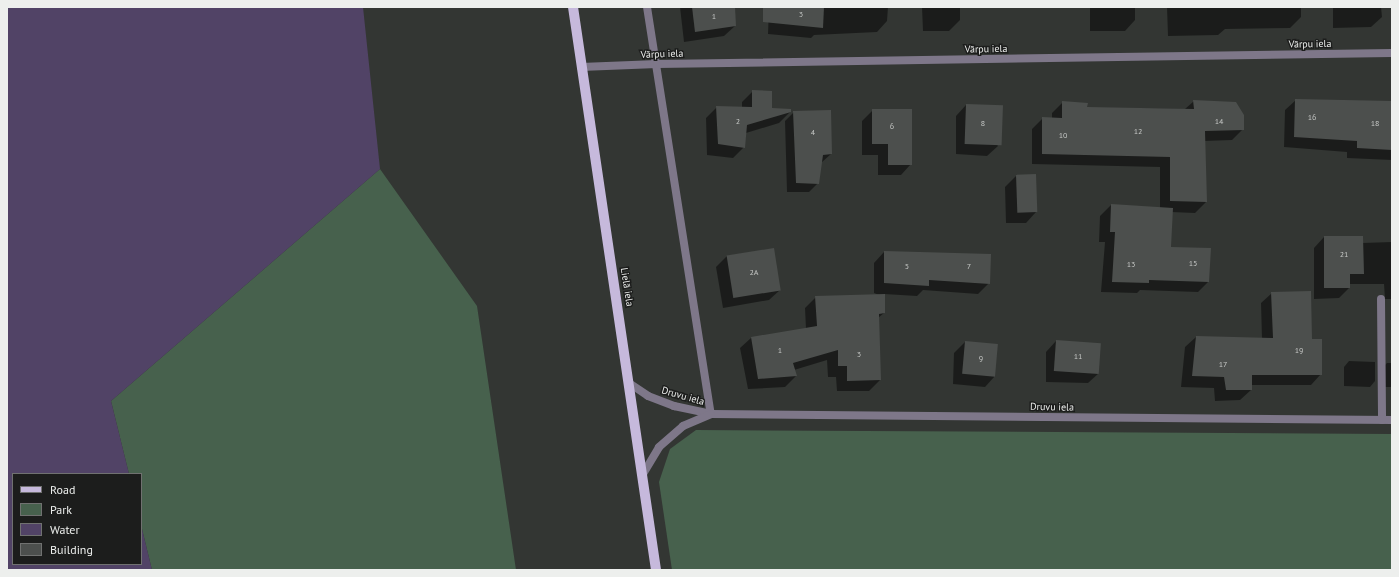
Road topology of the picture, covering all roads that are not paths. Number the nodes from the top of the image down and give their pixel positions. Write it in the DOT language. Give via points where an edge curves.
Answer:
graph roads {
  1 [pos="573,7"];
  2 [pos="647,7"];
  3 [pos="1392,52"];
  4 [pos="657,64"];
  5 [pos="581,68"];
  6 [pos="1381,299"];
  7 [pos="629,383"];
  8 [pos="711,414"];
  9 [pos="1382,420"];
  10 [pos="1392,420"];
  11 [pos="643,474"];
  12 [pos="656,570"];
  1 -- 5 [label="main road, Lielā iela"];
  2 -- 4 [label="street"];
  3 -- 4 [label="street, Vārpu iela"];
  4 -- 5 [label="street, Vārpu iela"];
  4 -- 8 [label="street"];
  5 -- 7 [label="main road, Lielā iela"];
  6 -- 9 [label="street"];
  7 -- 8 [label="street, Druvu iela" via="648,396 674,406"];
  7 -- 11 [label="main road, Lielā iela"];
  8 -- 9 [label="street, Druvu iela"];
  8 -- 11 [label="street, Druvu iela" via="683,426 659,447"];
  9 -- 10 [label="street, Druvu iela"];
  11 -- 12 [label="main road, Lielā iela"];
}
